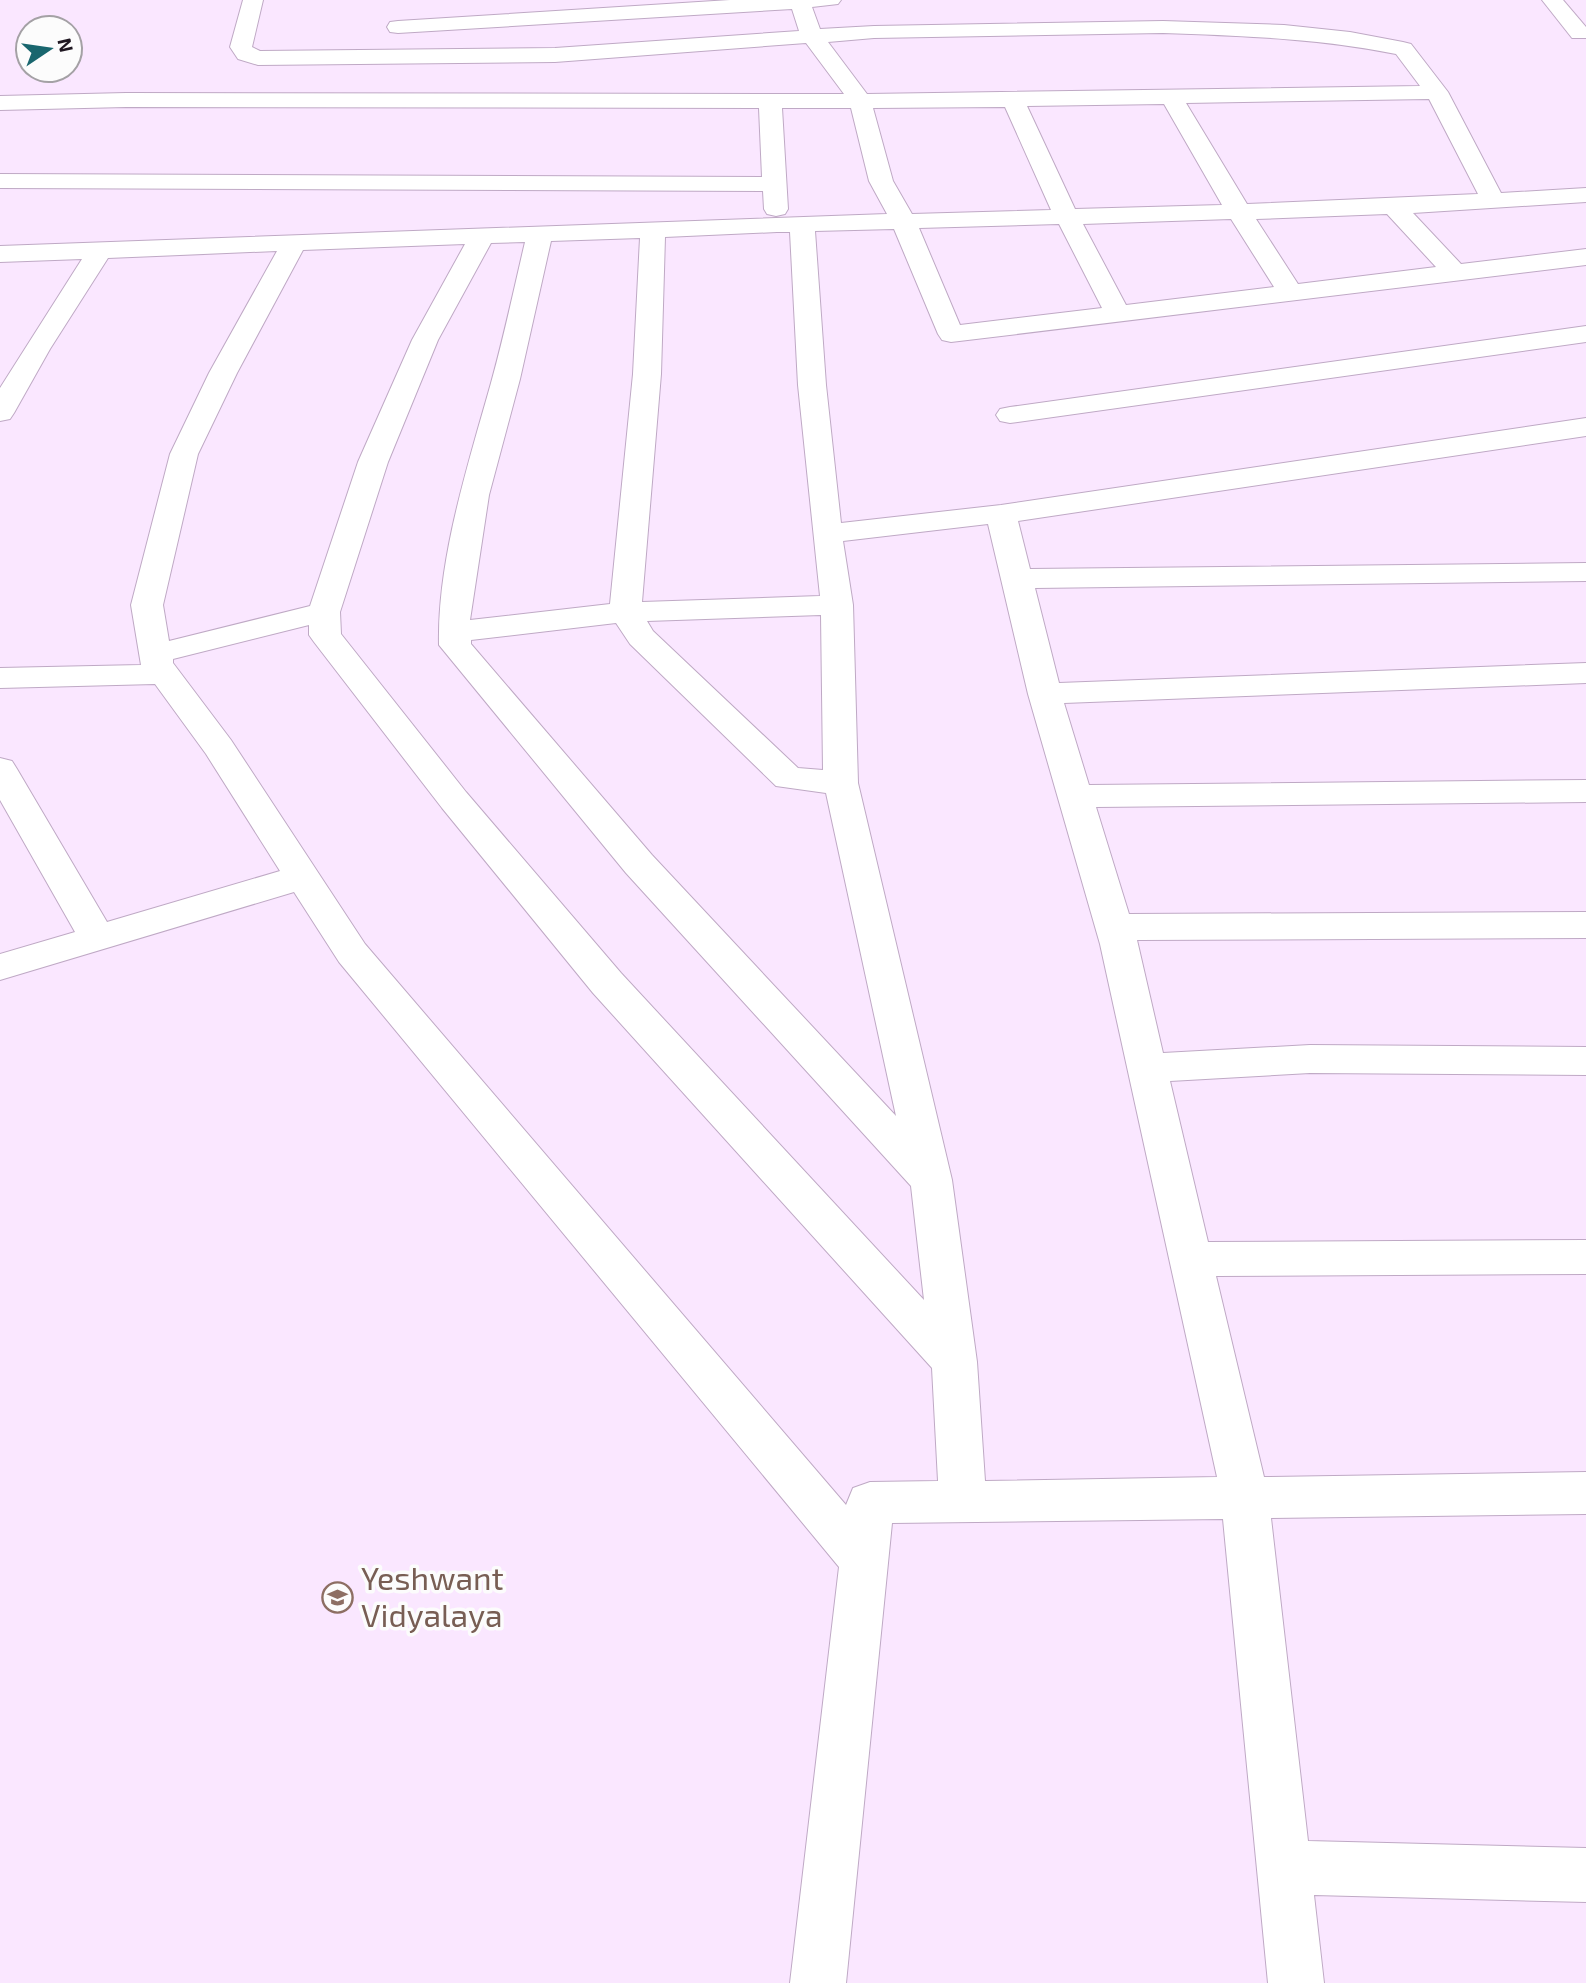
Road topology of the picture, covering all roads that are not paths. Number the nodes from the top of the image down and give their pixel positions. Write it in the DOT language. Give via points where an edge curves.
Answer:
graph roads {
  1 [pos="254,0"];
  2 [pos="831,0"];
  3 [pos="1552,0"];
  4 [pos="799,1"];
  5 [pos="547,9"];
  6 [pos="398,27"];
  7 [pos="1580,33"];
  8 [pos="812,36"];
  9 [pos="555,55"];
  10 [pos="1437,92"];
  11 [pos="1171,97"];
  12 [pos="563,100"];
  13 [pos="770,100"];
  14 [pos="860,100"];
  15 [pos="1013,100"];
  16 [pos="0,103"];
  17 [pos="0,181"];
  18 [pos="774,184"];
  19 [pos="1586,195"];
  20 [pos="1493,200"];
  21 [pos="1393,206"];
  22 [pos="1239,212"];
  23 [pos="1067,217"];
  24 [pos="904,222"];
  25 [pos="790,225"];
  26 [pos="653,230"];
  27 [pos="540,233"];
  28 [pos="482,236"];
  29 [pos="295,242"];
  30 [pos="100,250"];
  31 [pos="0,254"];
  32 [pos="1586,257"];
  33 [pos="1455,273"];
  34 [pos="1291,293"];
  35 [pos="1118,314"];
  36 [pos="1586,334"];
  37 [pos="0,413"];
  38 [pos="1010,415"];
  39 [pos="1586,427"];
  40 [pos="1001,514"];
  41 [pos="827,534"];
  42 [pos="1586,572"];
  43 [pos="1016,579"];
  44 [pos="837,605"];
  45 [pos="324,612"];
  46 [pos="625,612"];
  47 [pos="454,632"];
  48 [pos="160,664"];
  49 [pos="1586,673"];
  50 [pos="0,678"];
  51 [pos="1045,694"];
  52 [pos="0,769"];
  53 [pos="841,783"];
  54 [pos="1586,791"];
  55 [pos="1076,796"];
  56 [pos="302,877"];
  57 [pos="1586,925"];
  58 [pos="1114,928"];
  59 [pos="97,938"];
  60 [pos="0,967"];
  61 [pos="1586,1060"];
  62 [pos="1149,1068"];
  63 [pos="932,1180"];
  64 [pos="1586,1257"];
  65 [pos="1191,1259"];
  66 [pos="954,1362"];
  67 [pos="1586,1493"];
  68 [pos="1245,1498"];
  69 [pos="963,1501"];
  70 [pos="864,1562"];
  71 [pos="1284,1867"];
  72 [pos="1586,1875"];
  73 [pos="818,1983"];
  74 [pos="1296,1983"];
  1 -- 9 [label="street" via="241,47 258,58"];
  2 -- 4 [label="street"];
  3 -- 7 [label="street"];
  4 -- 5 [label="street"];
  4 -- 8 [label="street"];
  5 -- 6 [label="street"];
  5 -- 9 [label="street"];
  8 -- 9 [label="street"];
  8 -- 10 [label="street" via="1134,18 1284,31 1403,49"];
  8 -- 14 [label="street"];
  9 -- 12 [label="street"];
  10 -- 11 [label="street"];
  10 -- 20 [label="street"];
  11 -- 15 [label="street"];
  11 -- 22 [label="street"];
  12 -- 13 [label="street"];
  12 -- 16 [label="street"];
  13 -- 14 [label="street"];
  13 -- 18 [label="street"];
  14 -- 15 [label="street"];
  14 -- 24 [label="street" via="881,181"];
  15 -- 23 [label="street"];
  17 -- 18 [label="street"];
  18 -- 25 [label="street"];
  19 -- 20 [label="street"];
  20 -- 21 [label="street"];
  21 -- 22 [label="street"];
  21 -- 33 [label="street"];
  22 -- 23 [label="street"];
  22 -- 34 [label="street"];
  23 -- 24 [label="street"];
  23 -- 35 [label="street"];
  24 -- 25 [label="street"];
  24 -- 35 [label="street" via="951,334"];
  25 -- 26 [label="street"];
  25 -- 41 [label="street"];
  26 -- 27 [label="street"];
  26 -- 46 [label="street" via="647,374"];
  27 -- 28 [label="street"];
  27 -- 47 [label="street" via="474,495"];
  28 -- 29 [label="street"];
  28 -- 45 [label="street" via="425,340 373,462"];
  29 -- 30 [label="street"];
  29 -- 48 [label="street" via="184,454 147,605"];
  30 -- 31 [label="street"];
  30 -- 37 [label="street"];
  32 -- 33 [label="street"];
  33 -- 34 [label="street"];
  34 -- 35 [label="street"];
  36 -- 38 [label="street"];
  39 -- 40 [label="street"];
  40 -- 41 [label="street"];
  40 -- 43 [label="street"];
  41 -- 44 [label="street"];
  42 -- 43 [label="street"];
  43 -- 51 [label="street"];
  44 -- 46 [label="street"];
  44 -- 53 [label="street"];
  45 -- 48 [label="street"];
  45 -- 66 [label="street" via="325,635 454,800 607,983"];
  46 -- 47 [label="street"];
  46 -- 53 [label="street" via="640,637 788,778"];
  47 -- 63 [label="street" via="455,645 639,864"];
  48 -- 50 [label="street"];
  48 -- 56 [label="street"];
  49 -- 51 [label="street"];
  51 -- 55 [label="street"];
  52 -- 59 [label="street"];
  53 -- 63 [label="street"];
  54 -- 55 [label="street"];
  55 -- 58 [label="street"];
  56 -- 59 [label="street"];
  56 -- 70 [label="street" via="352,953"];
  57 -- 58 [label="street"];
  58 -- 62 [label="street"];
  59 -- 60 [label="street"];
  61 -- 62 [label="street" via="1310,1059"];
  62 -- 65 [label="street"];
  63 -- 66 [label="street"];
  64 -- 65 [label="street"];
  65 -- 68 [label="street"];
  66 -- 69 [label="street"];
  67 -- 68 [label="street"];
  68 -- 69 [label="street"];
  68 -- 71 [label="street"];
  69 -- 70 [label="street" via="870,1503"];
  70 -- 73 [label="street"];
  71 -- 72 [label="street"];
  71 -- 74 [label="street"];
}
